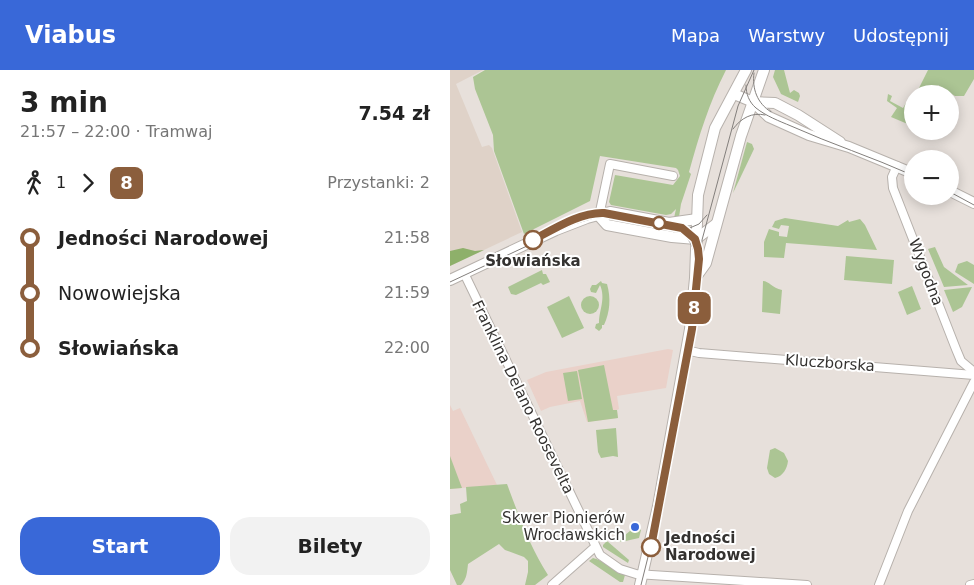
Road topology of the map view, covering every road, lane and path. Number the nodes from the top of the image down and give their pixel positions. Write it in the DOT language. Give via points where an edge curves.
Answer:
graph roads {
  1 [pos="746,70"];
  2 [pos="764,70"];
  3 [pos="734,94"];
  4 [pos="753,102"];
  5 [pos="849,147"];
  6 [pos="897,166"];
  7 [pos="904,169"];
  8 [pos="673,176"];
  9 [pos="959,196"];
  10 [pos="974,203"];
  11 [pos="599,216"];
  12 [pos="697,219"];
  13 [pos="716,224"];
  14 [pos="696,239"];
  15 [pos="464,273"];
  16 [pos="695,278"];
  17 [pos="450,280"];
  18 [pos="686,350"];
  19 [pos="974,374"];
  20 [pos="974,382"];
  21 [pos="595,547"];
  22 [pos="641,580"];
  23 [pos="974,584"];
  24 [pos="552,585"];
  25 [pos="807,585"];
  26 [pos="879,585"];
  27 [pos="970,585"];
  1 -- 3 [label="street"];
  2 -- 4 [label="street"];
  3 -- 4 [label="street"];
  3 -- 12 [label="street" via="715,128 698,195"];
  4 -- 5 [label="street" via="769,117 818,139"];
  4 -- 5 [label="street" via="775,103"];
  4 -- 13 [label="street"];
  5 -- 6 [label="street"];
  6 -- 7 [label="street"];
  6 -- 19 [label="street, Wygodna" via="892,177 893,188 956,349"];
  8 -- 11 [label="street" via="610,164"];
  9 -- 10 [label="street"];
  11 -- 12 [label="street" via="610,212 669,223"];
  11 -- 14 [label="street" via="607,225"];
  11 -- 15 [label="street" via="561,228"];
  12 -- 14 [label="street"];
  13 -- 14 [label="street"];
  13 -- 16 [label="street" via="706,263"];
  14 -- 16 [label="street"];
  15 -- 17 [label="street"];
  15 -- 21 [label="street, Franklina Delano Roosevelta"];
  16 -- 18 [label="street"];
  18 -- 19 [label="street, Kluczborska"];
  18 -- 22 [label="street" via="663,481"];
  20 -- 26 [label="street" via="908,511"];
  21 -- 22 [label="street, Franklina Delano Roosevelta" via="600,556"];
  21 -- 24 [label="street"];
  22 -- 25 [label="street, Franklina Delano Roosevelta"];
  23 -- 27 [label="street"];
}
